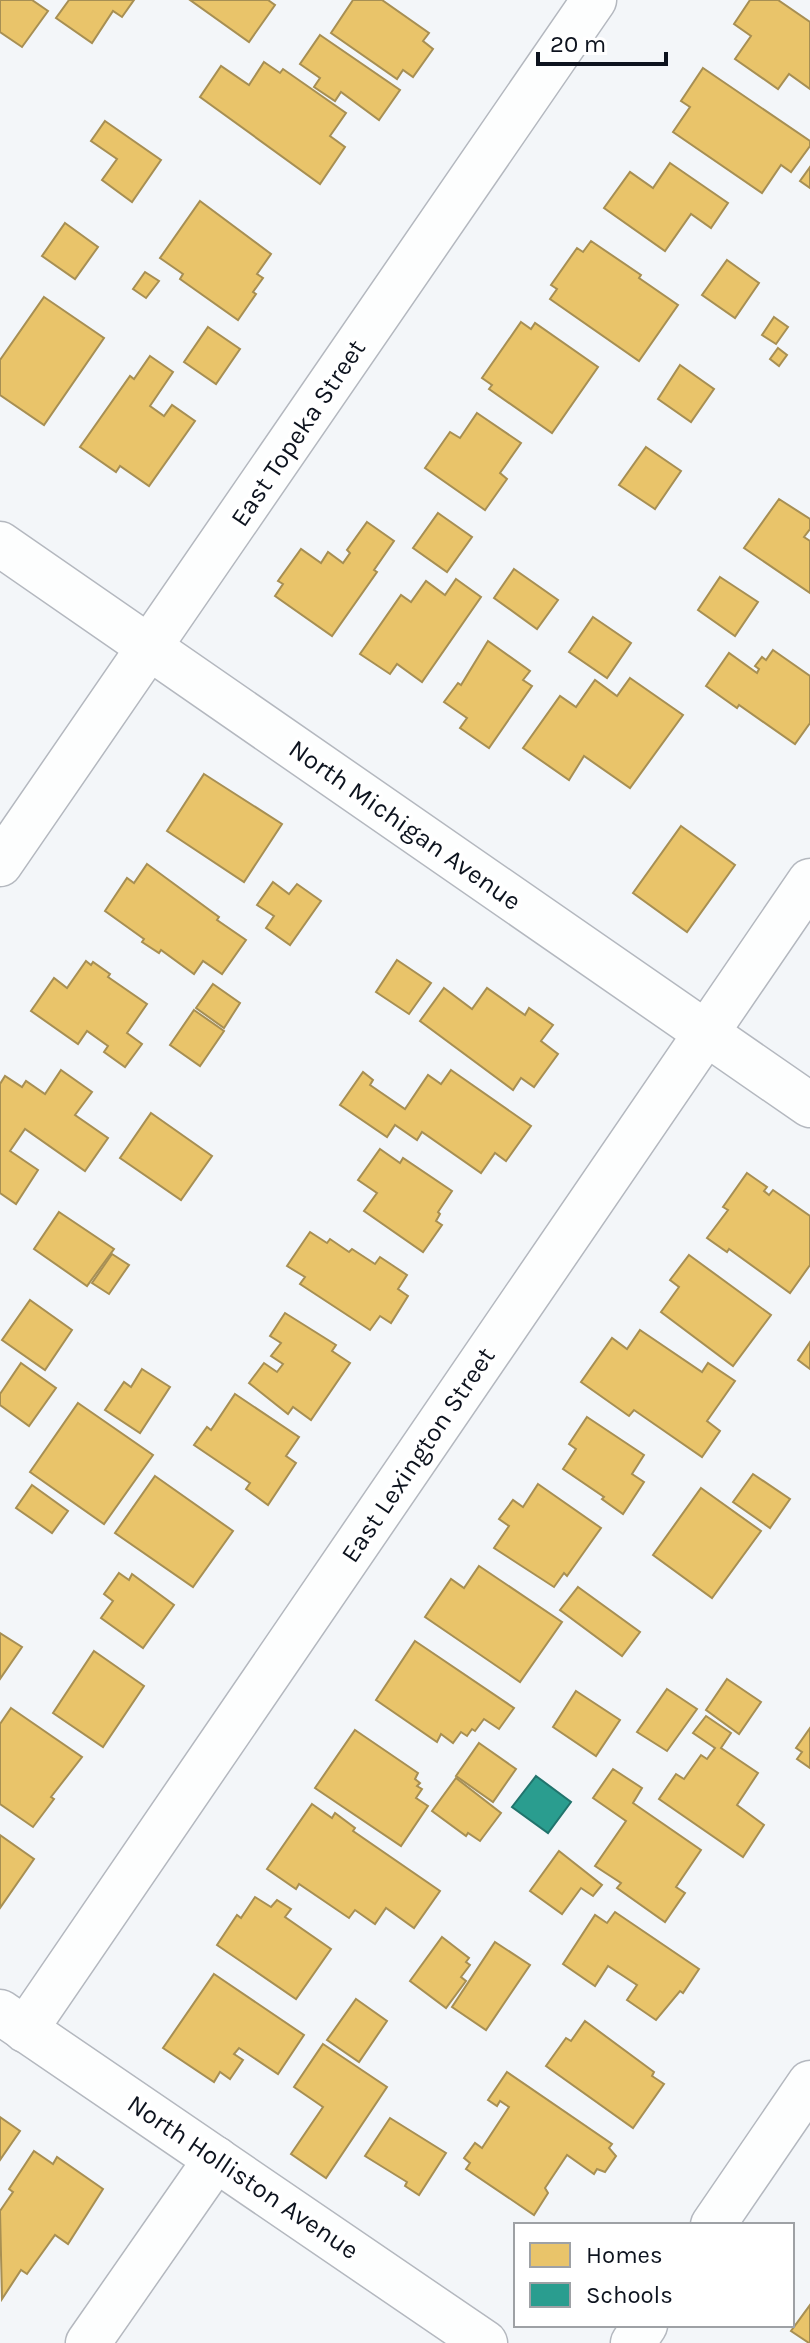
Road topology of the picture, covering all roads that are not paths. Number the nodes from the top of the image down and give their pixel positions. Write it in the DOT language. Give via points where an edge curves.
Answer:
graph roads {
  1 [pos="594,0"];
  2 [pos="0,544"];
  3 [pos="150,648"];
  4 [pos="0,864"];
  5 [pos="810,881"];
  6 [pos="706,1034"];
  7 [pos="810,1105"];
  8 [pos="13,2021"];
  9 [pos="810,2083"];
  10 [pos="216,2159"];
  11 [pos="714,2223"];
  12 [pos="88,2343"];
  13 [pos="485,2343"];
  1 -- 3 [label="street, East Topeka Street"];
  2 -- 3 [label="street, North Michigan Avenue"];
  3 -- 4 [label="street, East Topeka Street"];
  3 -- 6 [label="street, North Michigan Avenue"];
  5 -- 6 [label="street, East Lexington Street"];
  6 -- 7 [label="street, North Michigan Avenue"];
  6 -- 8 [label="street, East Lexington Street"];
  8 -- 10 [label="street, North Holliston Avenue"];
  9 -- 11 [label="street"];
  10 -- 12 [label="street"];
  10 -- 13 [label="street, North Holliston Avenue"];
}
